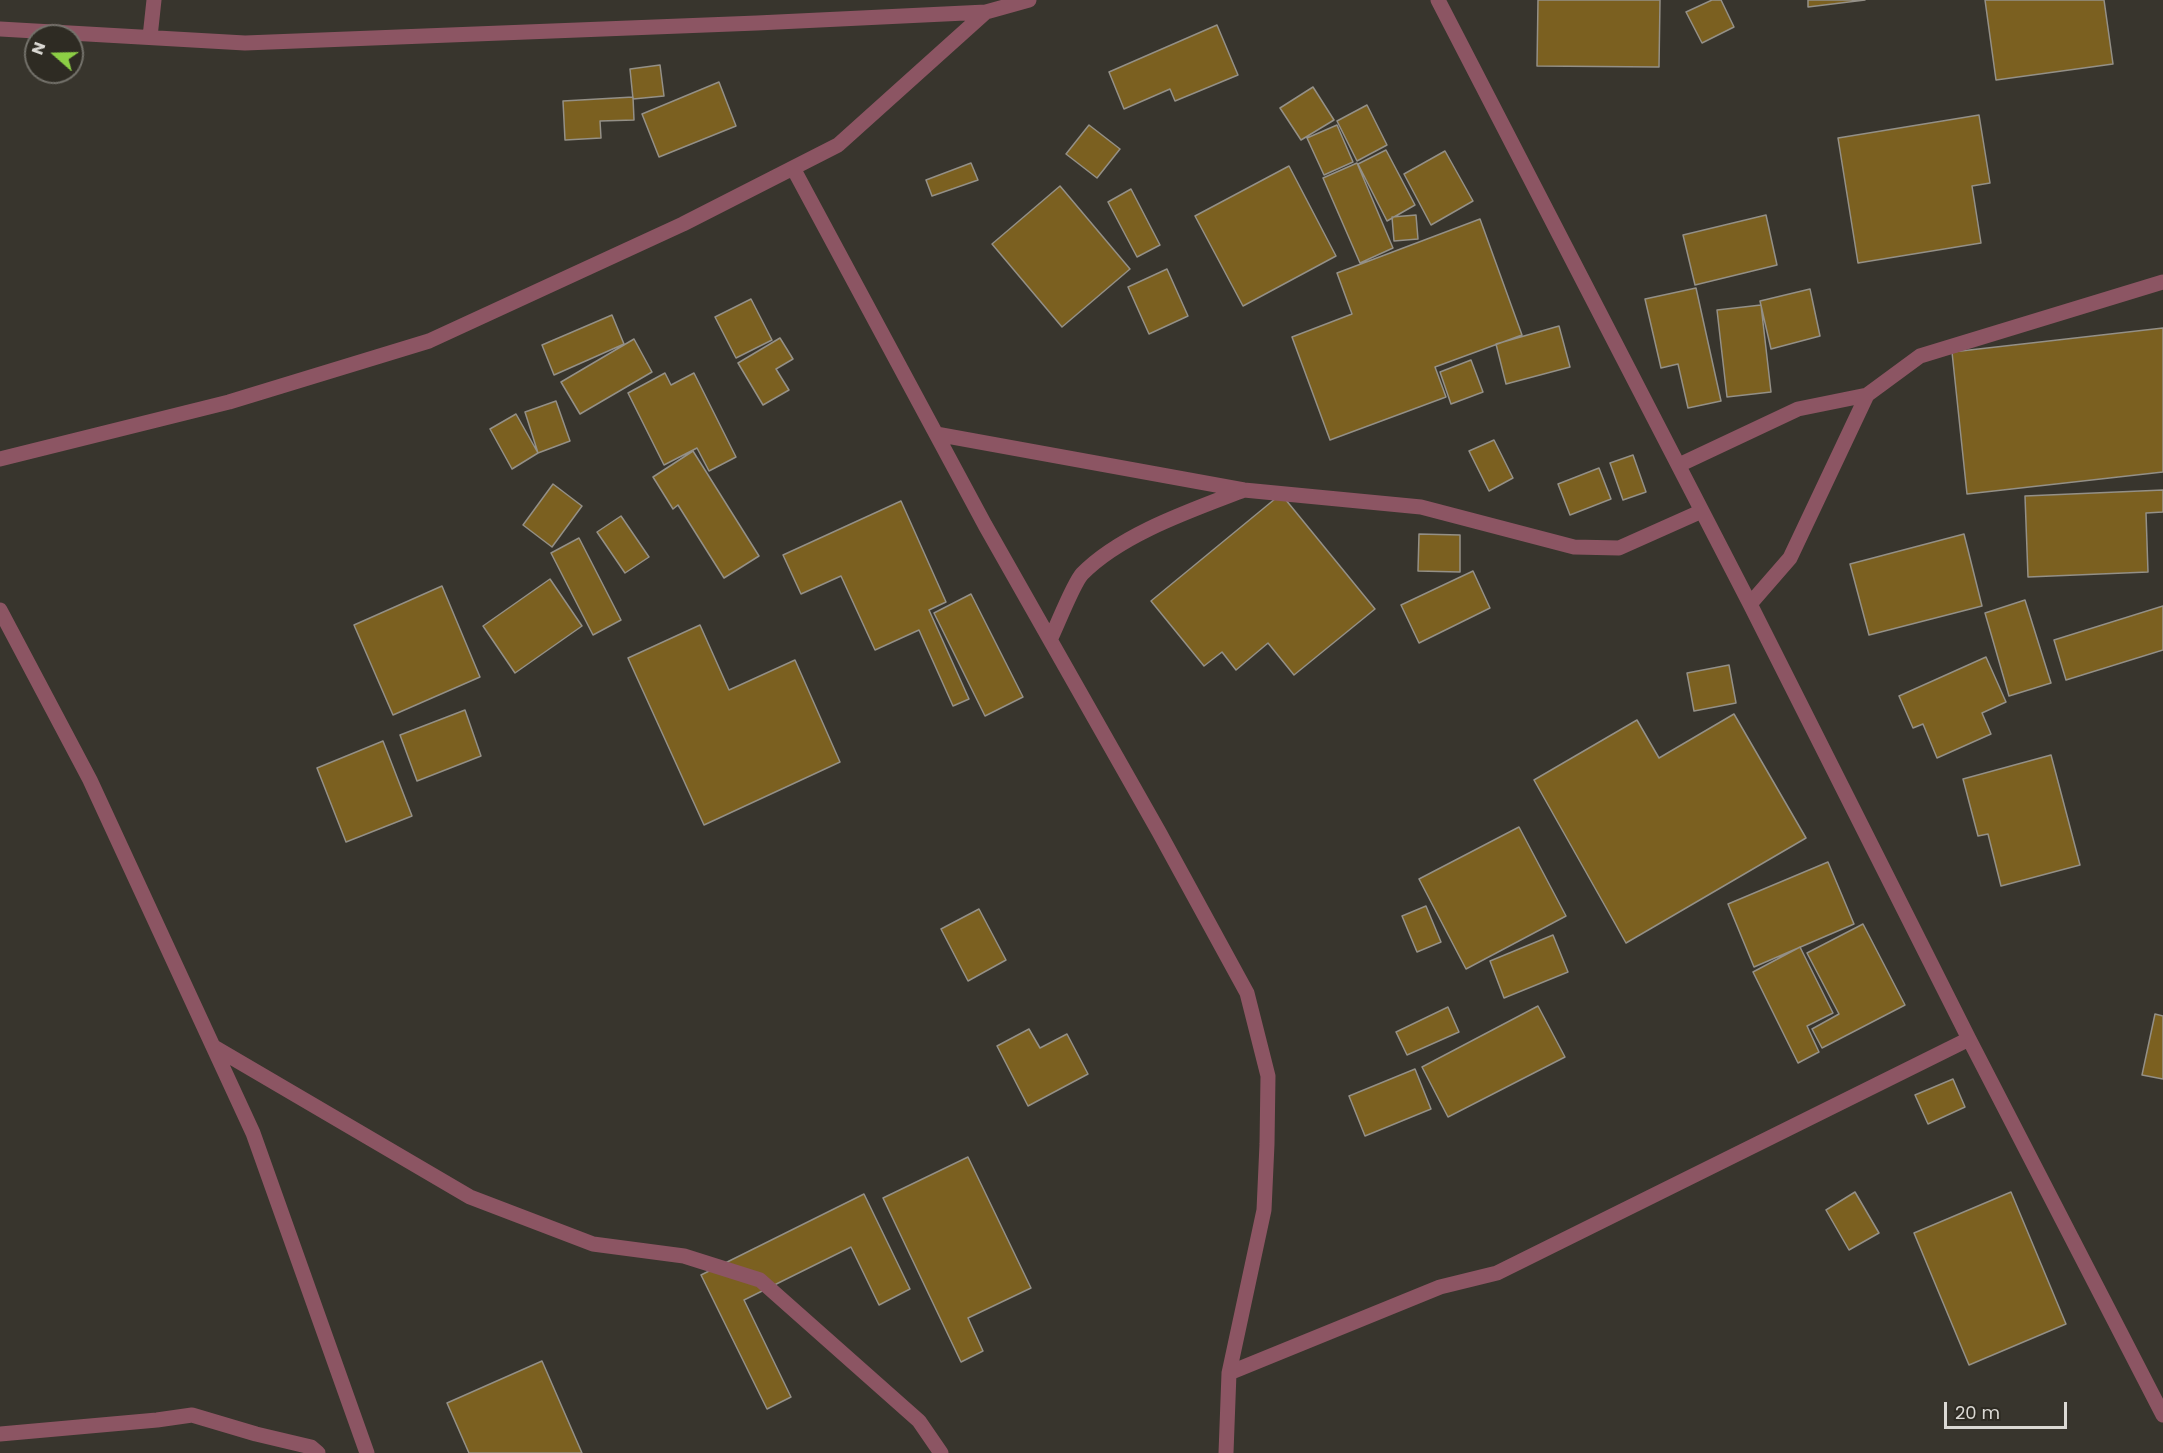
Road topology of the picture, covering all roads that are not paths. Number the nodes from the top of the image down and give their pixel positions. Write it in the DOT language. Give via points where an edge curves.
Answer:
graph roads {
  1 [pos="154,0"];
  2 [pos="1029,0"];
  3 [pos="1438,0"];
  4 [pos="986,12"];
  5 [pos="0,29"];
  6 [pos="150,37"];
  7 [pos="793,168"];
  8 [pos="2163,282"];
  9 [pos="1867,395"];
  10 [pos="936,434"];
  11 [pos="0,459"];
  12 [pos="1678,465"];
  13 [pos="1244,490"];
  14 [pos="1702,511"];
  15 [pos="1750,604"];
  16 [pos="0,610"];
  17 [pos="1050,640"];
  18 [pos="1969,1039"];
  19 [pos="213,1047"];
  20 [pos="1229,1372"];
  21 [pos="2163,1415"];
  22 [pos="0,1434"];
  23 [pos="318,1453"];
  24 [pos="367,1453"];
  25 [pos="941,1453"];
  26 [pos="1226,1453"];
  1 -- 6 [label="street"];
  2 -- 4 [label="street"];
  3 -- 12 [label="street"];
  4 -- 6 [label="street" via="245,43"];
  4 -- 7 [label="street" via="838,145"];
  5 -- 6 [label="street"];
  7 -- 10 [label="street"];
  7 -- 11 [label="street" via="683,224 429,341 230,402"];
  8 -- 9 [label="street" via="1920,356"];
  9 -- 12 [label="street" via="1798,409"];
  9 -- 15 [label="street" via="1790,558"];
  10 -- 13 [label="street"];
  10 -- 17 [label="street"];
  12 -- 14 [label="street"];
  13 -- 14 [label="street" via="1421,507 1574,547 1619,548"];
  13 -- 17 [label="street" via="1182,514 1115,547 1080,576"];
  14 -- 15 [label="street"];
  15 -- 18 [label="street"];
  16 -- 19 [label="street" via="90,780"];
  17 -- 20 [label="street" via="1246,993 1268,1076 1264,1210"];
  18 -- 20 [label="street" via="1497,1273 1440,1287"];
  18 -- 21 [label="street"];
  19 -- 24 [label="street" via="253,1133"];
  19 -- 25 [label="street" via="470,1197 592,1244 684,1256 760,1280 919,1421"];
  20 -- 26 [label="street"];
  22 -- 23 [label="street" via="192,1416 311,1447"];
}
